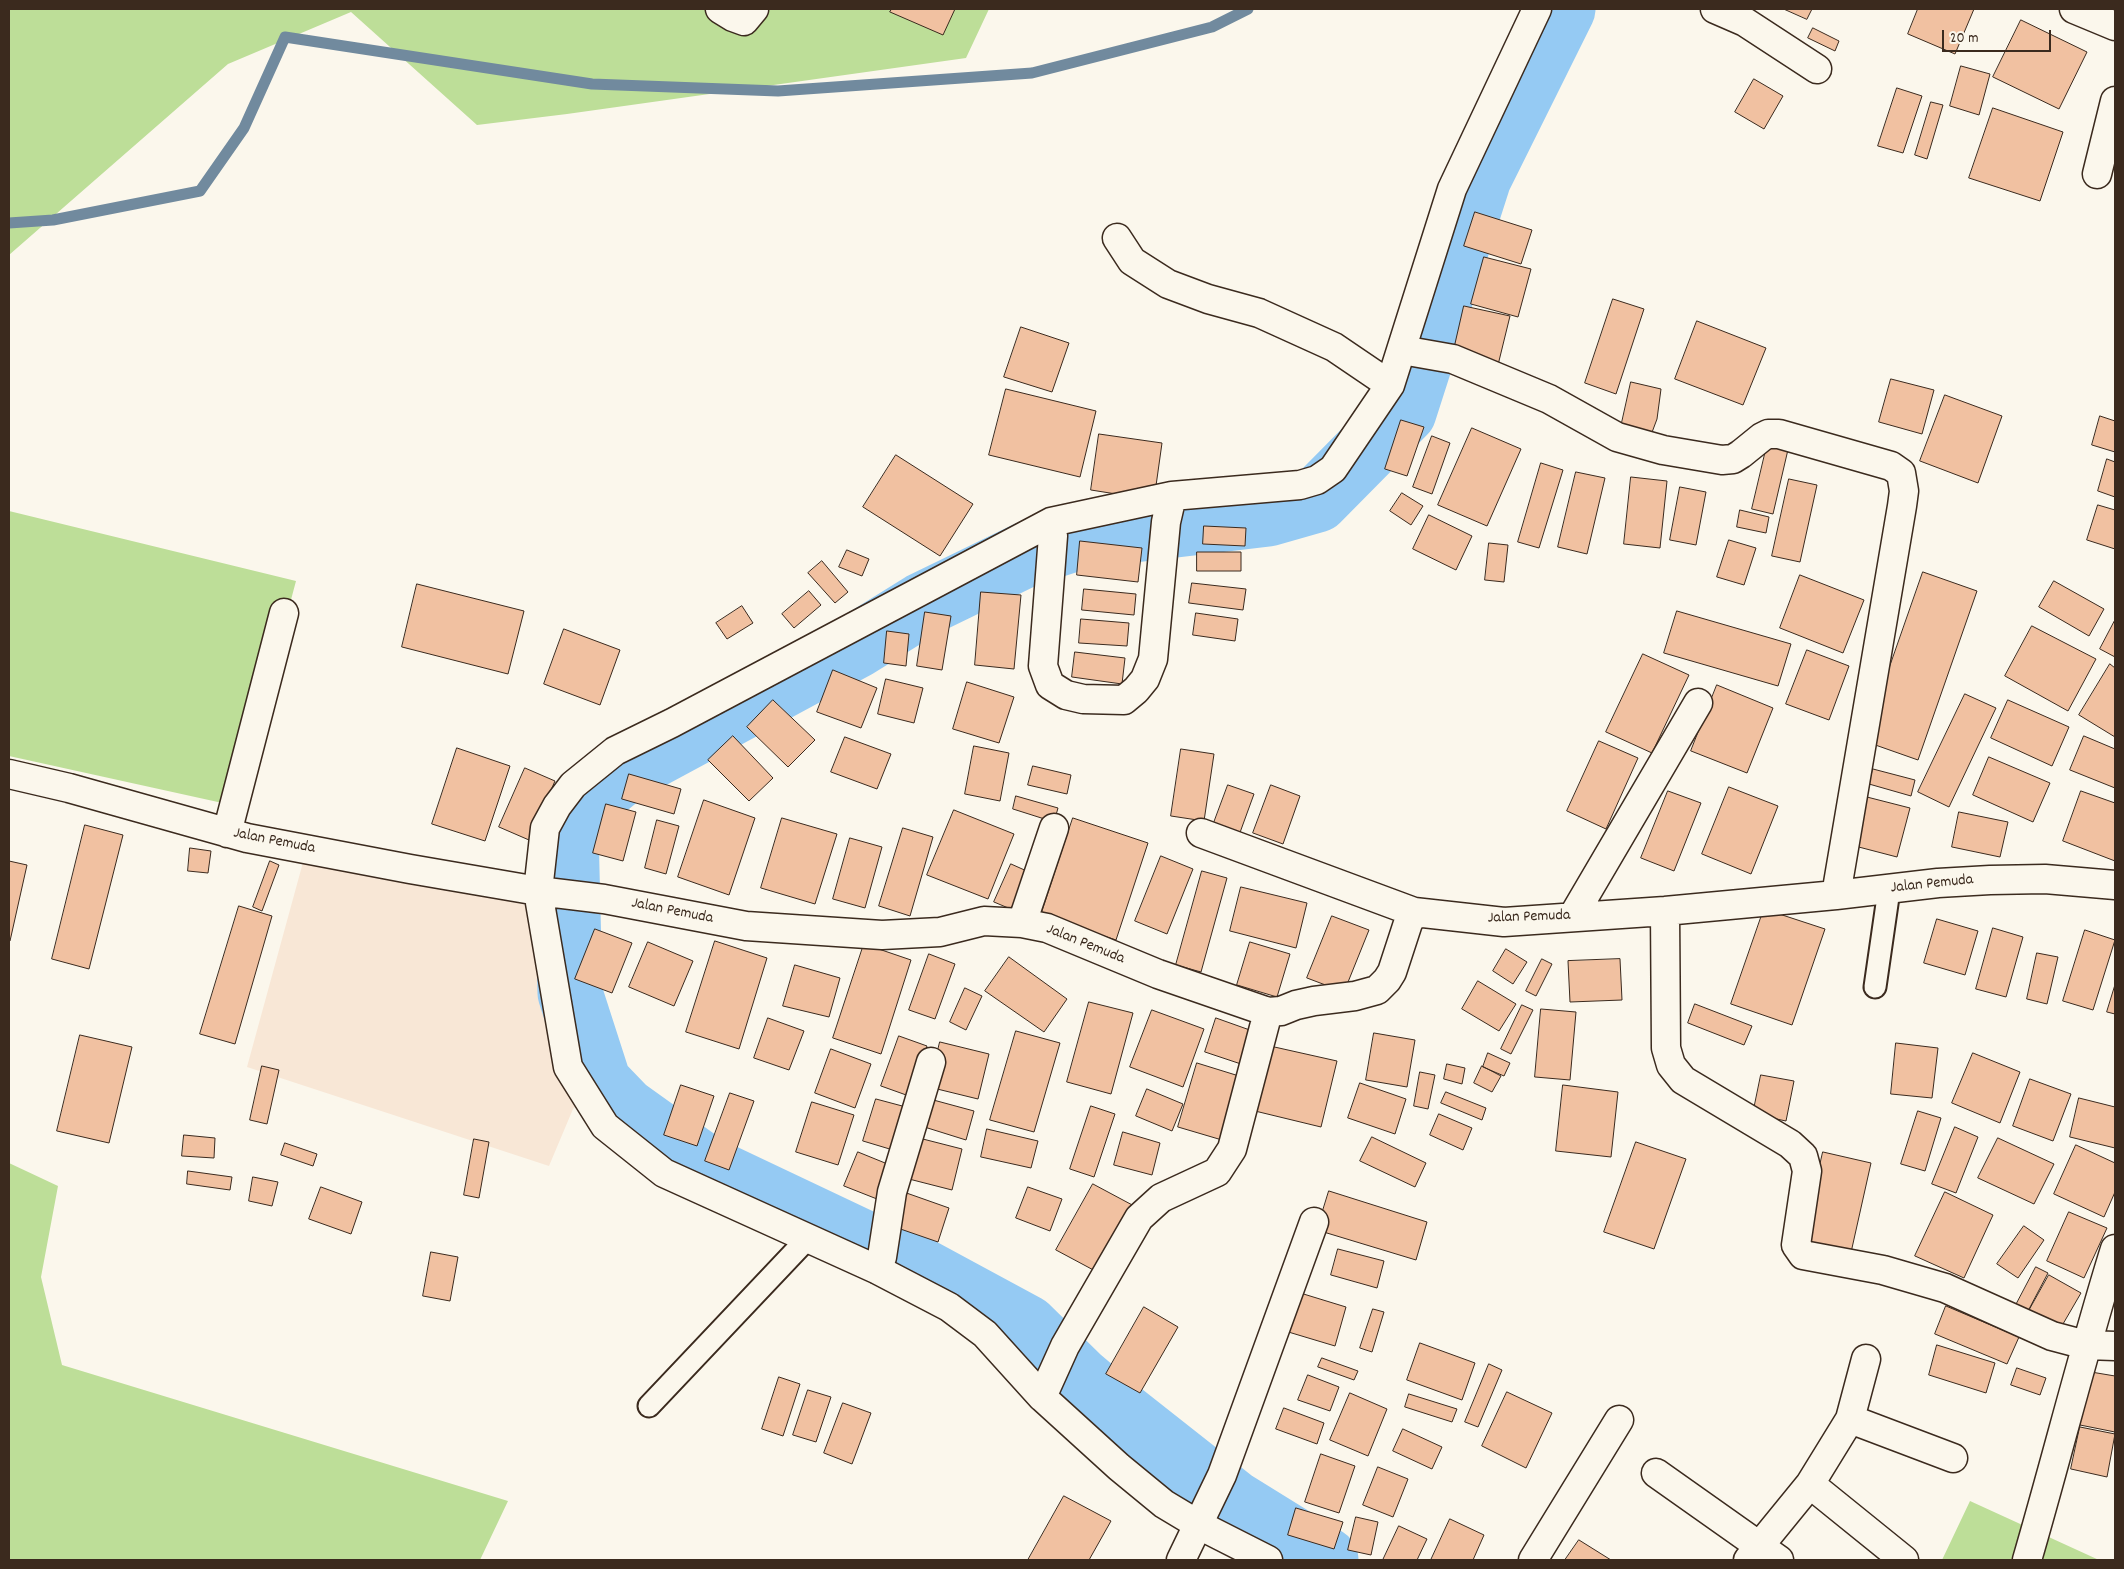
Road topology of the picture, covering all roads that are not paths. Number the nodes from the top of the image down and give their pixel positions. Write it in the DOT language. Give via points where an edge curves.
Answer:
graph roads {
  1 [pos="720,9"];
  2 [pos="754,9"];
  3 [pos="1537,9"];
  4 [pos="1715,9"];
  5 [pos="2074,9"];
  6 [pos="1747,15"];
  7 [pos="2115,26"];
  8 [pos="1817,69"];
  9 [pos="2115,101"];
  10 [pos="2097,174"];
  11 [pos="1117,238"];
  12 [pos="1408,351"];
  13 [pos="1390,385"];
  14 [pos="1168,521"];
  15 [pos="1052,536"];
  16 [pos="284,613"];
  17 [pos="1698,703"];
  18 [pos="9,774"];
  19 [pos="1054,828"];
  20 [pos="227,833"];
  21 [pos="1201,833"];
  22 [pos="2115,885"];
  23 [pos="1889,890"];
  24 [pos="544,891"];
  25 [pos="1836,895"];
  26 [pos="1665,911"];
  27 [pos="1414,912"];
  28 [pos="1573,916"];
  29 [pos="1022,923"];
  30 [pos="1875,987"];
  31 [pos="1268,1012"];
  32 [pos="931,1062"];
  33 [pos="1314,1222"];
  34 [pos="808,1238"];
  35 [pos="2115,1249"];
  36 [pos="880,1264"];
  37 [pos="2086,1344"];
  38 [pos="2115,1346"];
  39 [pos="1866,1359"];
  40 [pos="1047,1385"];
  41 [pos="649,1406"];
  42 [pos="1850,1419"];
  43 [pos="1619,1420"];
  44 [pos="1953,1458"];
  45 [pos="1656,1473"];
  46 [pos="1810,1484"];
  47 [pos="1204,1515"];
  48 [pos="1762,1555"];
  49 [pos="1181,1560"];
  50 [pos="1268,1560"];
  51 [pos="1533,1560"];
  52 [pos="1904,1560"];
  53 [pos="2027,1560"];
  1 -- 2 [label="street" via="744,21"];
  3 -- 12 [label="street" via="1452,189"];
  4 -- 6 [label="street"];
  5 -- 7 [label="street"];
  6 -- 8 [label="street"];
  9 -- 10 [label="street"];
  11 -- 13 [label="street" via="1132,261 1168,284 1284,324 1334,347"];
  12 -- 13 [label="street"];
  12 -- 25 [label="street" via="1453,359 1549,399 1617,437 1663,450 1727,460 1741,454 1762,437 1779,434 1891,466 1901,473 1902,506"];
  13 -- 14 [label="street" via="1333,469 1317,480"];
  14 -- 15 [label="street"];
  14 -- 15 [label="street" via="1153,659 1145,679 1124,700 1083,699 1066,695 1050,685 1043,666"];
  15 -- 24 [label="street" via="615,751 573,785 545,828"];
  16 -- 20 [label="street"];
  17 -- 28 [label="street"];
  18 -- 20 [label="street, Jalan Pemuda"];
  19 -- 29 [label="street"];
  20 -- 24 [label="street, Jalan Pemuda"];
  21 -- 27 [label="street, Jalan Pemuda"];
  22 -- 23 [label="street, Jalan Pemuda" via="2045,879 1990,880"];
  23 -- 25 [label="street, Jalan Pemuda"];
  23 -- 30 [label="lane"];
  24 -- 29 [label="street, Jalan Pemuda" via="746,926 800,930 882,935 940,932 984,921"];
  24 -- 34 [label="street" via="568,1067 605,1126 664,1173"];
  25 -- 26 [label="street, Jalan Pemuda"];
  26 -- 28 [label="street, Jalan Pemuda"];
  26 -- 37 [label="street" via="1666,1048 1671,1065 1682,1080 1790,1144 1803,1156 1807,1171 1796,1245 1803,1256 1883,1270 1945,1288 2052,1336"];
  27 -- 28 [label="street, Jalan Pemuda" via="1504,922"];
  27 -- 31 [label="street" via="1392,972 1376,990"];
  29 -- 31 [label="street, Jalan Pemuda" via="1047,928 1158,974"];
  31 -- 40 [label="street" via="1232,1149 1216,1172 1161,1198 1139,1218 1064,1346"];
  32 -- 36 [label="street" via="892,1192"];
  33 -- 47 [label="street" via="1222,1475"];
  34 -- 36 [label="street"];
  34 -- 41 [label="lane"];
  35 -- 37 [label="street"];
  36 -- 40 [label="street" via="949,1307"];
  37 -- 38 [label="street"];
  37 -- 53 [label="street"];
  39 -- 42 [label="street"];
  40 -- 47 [label="street" via="1157,1498"];
  42 -- 44 [label="street"];
  42 -- 46 [label="street"];
  43 -- 51 [label="street"];
  45 -- 48 [label="street"];
  46 -- 48 [label="street"];
  46 -- 52 [label="street"];
  47 -- 49 [label="street"];
  47 -- 50 [label="street"];
}
